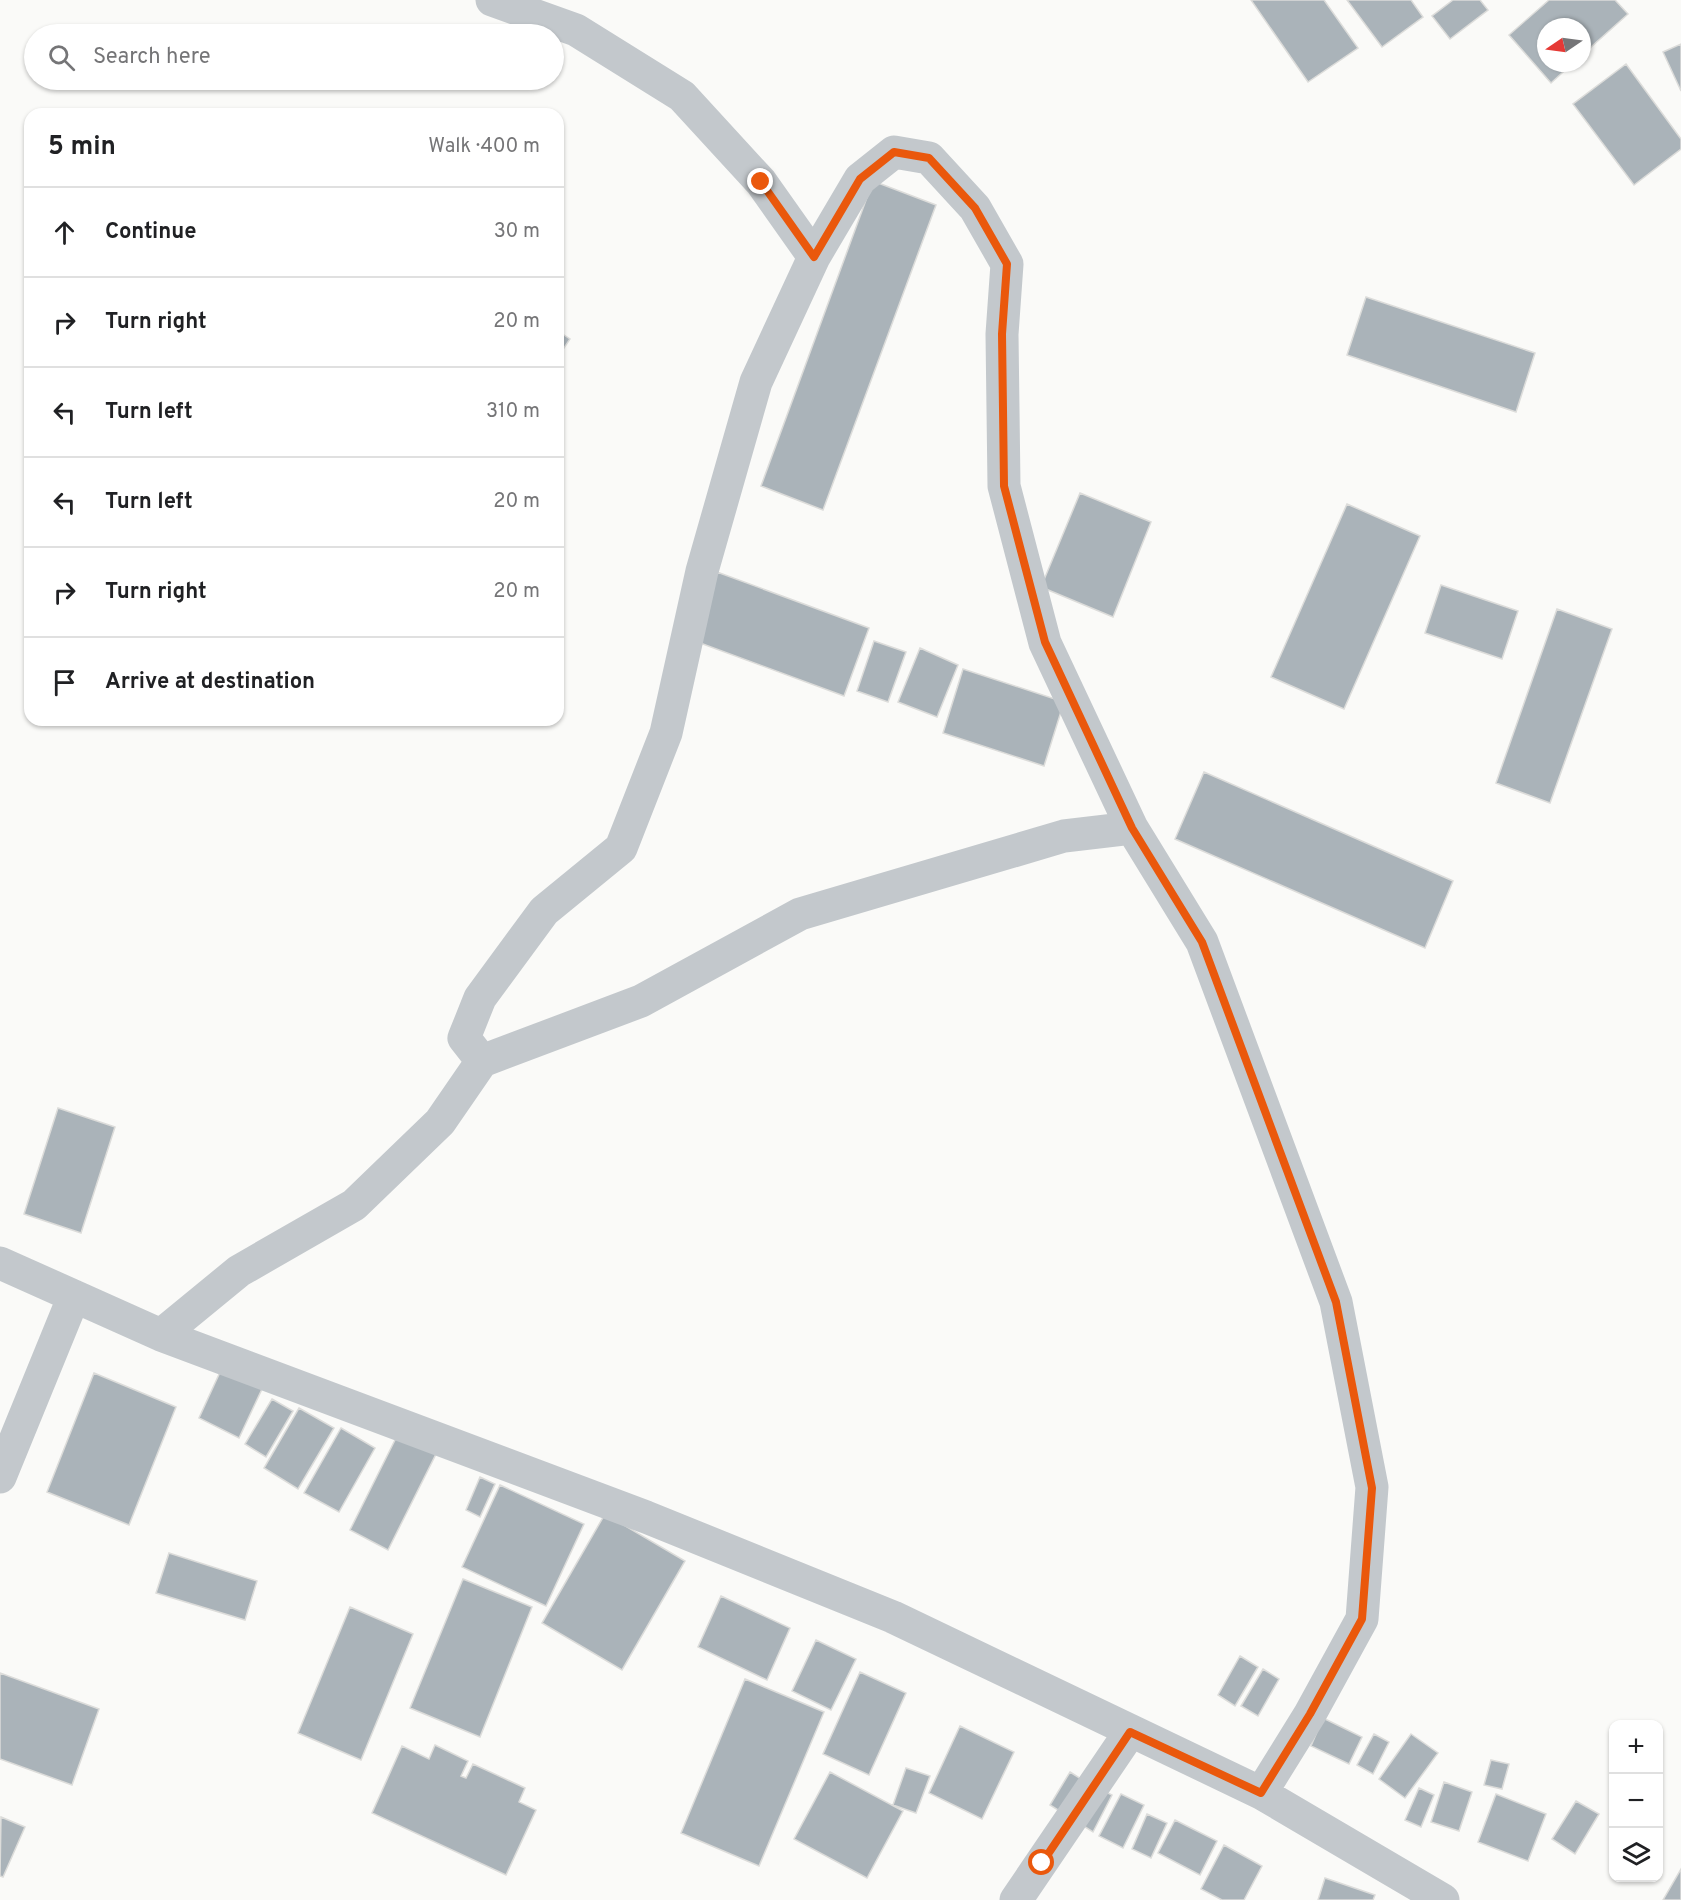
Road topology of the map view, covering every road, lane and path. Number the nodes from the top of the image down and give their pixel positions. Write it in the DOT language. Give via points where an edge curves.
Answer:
graph roads {
  1 [pos="492,0"];
  2 [pos="559,24"];
  3 [pos="564,26"];
  4 [pos="814,257"];
  5 [pos="1132,828"];
  6 [pos="482,1061"];
  7 [pos="0,1263"];
  8 [pos="75,1296"];
  9 [pos="161,1335"];
  10 [pos="0,1477"];
  11 [pos="1130,1732"];
  12 [pos="1261,1793"];
  13 [pos="1016,1900"];
  14 [pos="1443,1900"];
  1 -- 2 [label="street"];
  3 -- 4 [label="street" via="682,96 761,182"];
  4 -- 5 [label="street" via="860,179 894,152 929,158 975,208 1007,264 1002,334 1004,486 1045,642"];
  4 -- 6 [label="street" via="756,382 702,571 666,733 621,848 544,911 480,998 464,1038"];
  5 -- 6 [label="street" via="1064,836 800,914 641,1001"];
  5 -- 12 [label="street" via="1202,942 1336,1302 1372,1488 1362,1619"];
  6 -- 9 [label="street" via="440,1122 354,1205 239,1271"];
  7 -- 8 [label="street"];
  8 -- 9 [label="street"];
  8 -- 10 [label="street"];
  9 -- 11 [label="street" via="646,1517 893,1617"];
  11 -- 12 [label="street"];
  11 -- 13 [label="street"];
  12 -- 14 [label="street"];
}
